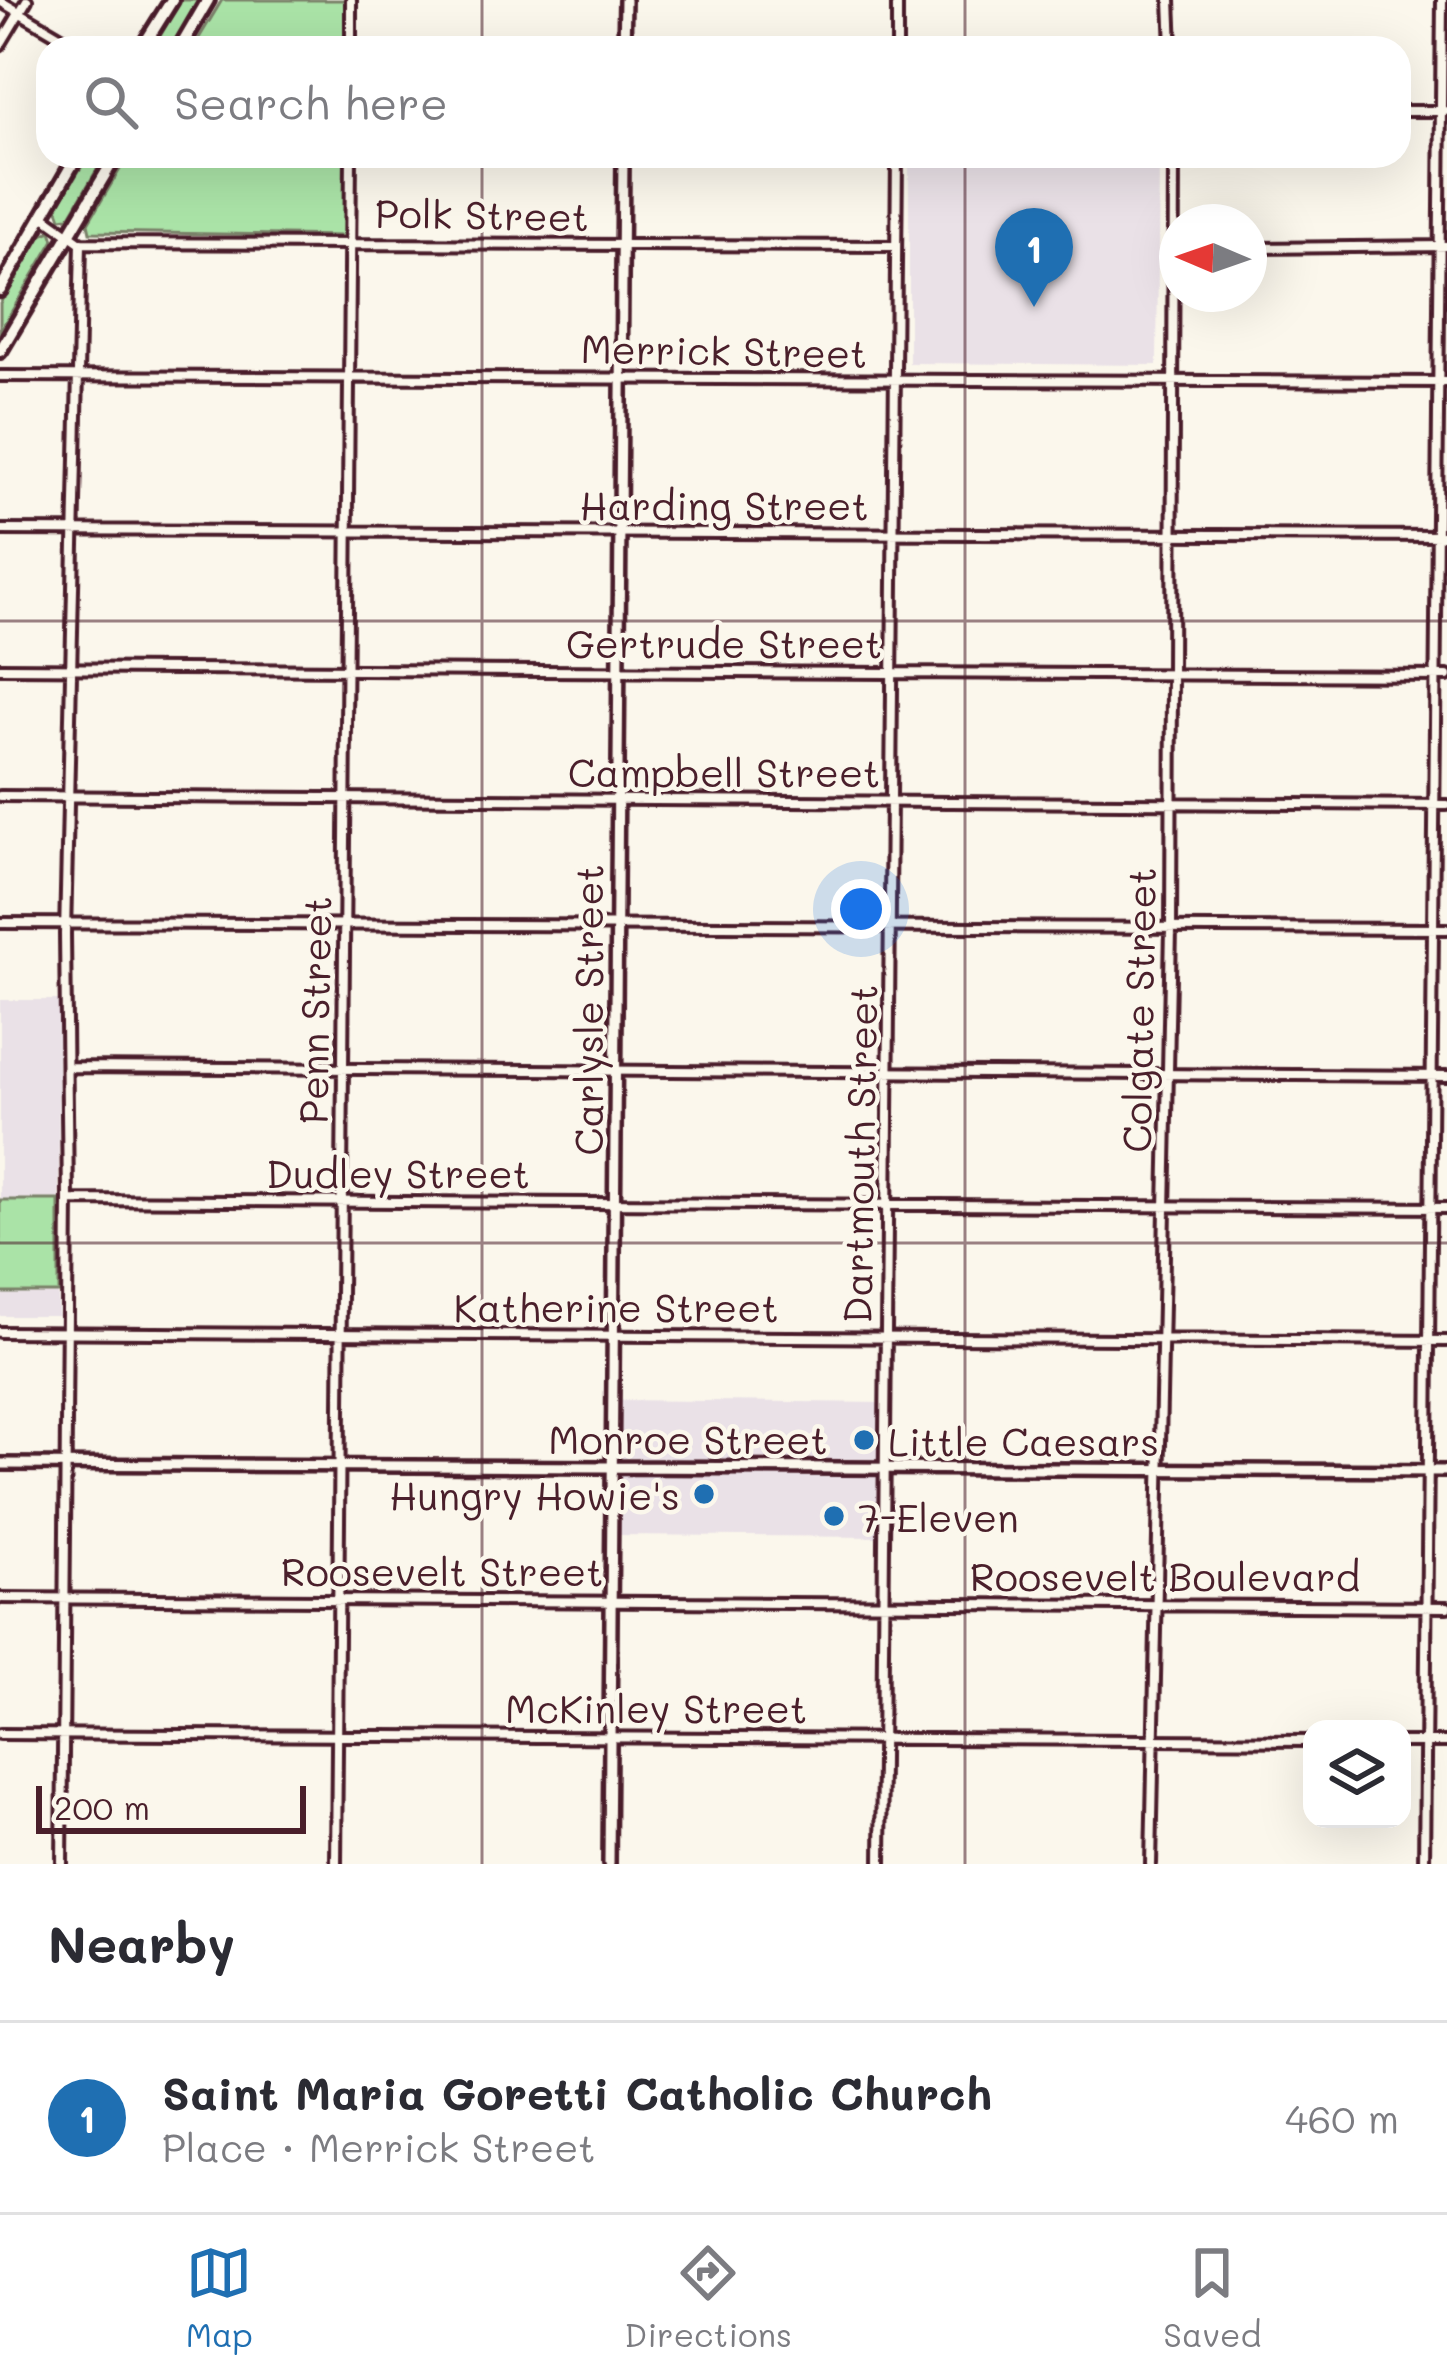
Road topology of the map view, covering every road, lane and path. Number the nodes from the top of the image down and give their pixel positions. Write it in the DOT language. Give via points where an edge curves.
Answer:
graph roads {
  1 [pos="27,0"];
  2 [pos="172,0"];
  3 [pos="208,0"];
  4 [pos="351,0"];
  5 [pos="625,0"];
  6 [pos="897,0"];
  7 [pos="1170,0"];
  8 [pos="1442,0"];
  9 [pos="0,2"];
  10 [pos="19,13"];
  11 [pos="59,36"];
  12 [pos="150,36"];
  13 [pos="187,36"];
  14 [pos="351,36"];
  15 [pos="624,36"];
  16 [pos="897,36"];
  17 [pos="1172,36"];
  18 [pos="0,45"];
  19 [pos="1411,111"];
  20 [pos="1444,111"];
  21 [pos="70,168"];
  22 [pos="109,168"];
  23 [pos="351,168"];
  24 [pos="623,168"];
  25 [pos="897,168"];
  26 [pos="1174,168"];
  27 [pos="1175,204"];
  28 [pos="42,215"];
  29 [pos="69,235"];
  30 [pos="351,242"];
  31 [pos="81,243"];
  32 [pos="624,246"];
  33 [pos="896,246"];
  34 [pos="1444,246"];
  35 [pos="1267,248"];
  36 [pos="0,290"];
  37 [pos="1174,312"];
  38 [pos="0,351"];
  39 [pos="0,376"];
  40 [pos="79,376"];
  41 [pos="350,377"];
  42 [pos="623,379"];
  43 [pos="895,382"];
  44 [pos="1444,382"];
  45 [pos="1172,384"];
  46 [pos="0,530"];
  47 [pos="75,530"];
  48 [pos="349,532"];
  49 [pos="621,534"];
  50 [pos="894,534"];
  51 [pos="1172,536"];
  52 [pos="1443,537"];
  53 [pos="0,668"];
  54 [pos="72,669"];
  55 [pos="348,671"];
  56 [pos="620,671"];
  57 [pos="892,674"];
  58 [pos="1172,675"];
  59 [pos="1442,676"];
  60 [pos="0,796"];
  61 [pos="68,796"];
  62 [pos="347,799"];
  63 [pos="619,801"];
  64 [pos="892,801"];
  65 [pos="1171,802"];
  66 [pos="1436,805"];
  67 [pos="1447,805"];
  68 [pos="0,923"];
  69 [pos="66,923"];
  70 [pos="346,927"];
  71 [pos="617,927"];
  72 [pos="891,929"];
  73 [pos="1434,929"];
  74 [pos="1447,929"];
  75 [pos="1171,930"];
  76 [pos="68,1067"];
  77 [pos="342,1068"];
  78 [pos="616,1070"];
  79 [pos="890,1072"];
  80 [pos="1168,1072"];
  81 [pos="1433,1076"];
  82 [pos="1447,1076"];
  83 [pos="68,1200"];
  84 [pos="342,1202"];
  85 [pos="888,1203"];
  86 [pos="615,1204"];
  87 [pos="1164,1204"];
  88 [pos="1432,1208"];
  89 [pos="1447,1208"];
  90 [pos="0,1332"];
  91 [pos="68,1333"];
  92 [pos="341,1335"];
  93 [pos="615,1336"];
  94 [pos="886,1337"];
  95 [pos="1161,1337"];
  96 [pos="1431,1341"];
  97 [pos="1447,1341"];
  98 [pos="0,1464"];
  99 [pos="66,1464"];
  100 [pos="340,1466"];
  101 [pos="613,1468"];
  102 [pos="1158,1468"];
  103 [pos="886,1469"];
  104 [pos="1447,1471"];
  105 [pos="1429,1472"];
  106 [pos="0,1598"];
  107 [pos="65,1598"];
  108 [pos="339,1600"];
  109 [pos="611,1601"];
  110 [pos="884,1603"];
  111 [pos="1156,1604"];
  112 [pos="1427,1606"];
  113 [pos="1447,1607"];
  114 [pos="0,1734"];
  115 [pos="63,1734"];
  116 [pos="337,1736"];
  117 [pos="610,1738"];
  118 [pos="881,1738"];
  119 [pos="1153,1739"];
  120 [pos="1303,1741"];
  121 [pos="1411,1742"];
  122 [pos="1426,1742"];
  123 [pos="1447,1742"];
  124 [pos="62,1864"];
  125 [pos="336,1864"];
  126 [pos="609,1864"];
  127 [pos="881,1864"];
  128 [pos="1151,1864"];
  129 [pos="1424,1864"];
  1 -- 10 [label="street"];
  2 -- 12 [label="main road"];
  3 -- 13 [label="main road"];
  4 -- 14 [label="street"];
  5 -- 15 [label="street"];
  6 -- 16 [label="street"];
  7 -- 17 [label="street"];
  8 -- 20 [label="street"];
  9 -- 10 [label="street"];
  10 -- 11 [label="street"];
  10 -- 18 [label="street"];
  19 -- 20 [label="street"];
  20 -- 34 [label="street"];
  21 -- 28 [label="main road"];
  22 -- 29 [label="main road"];
  23 -- 30 [label="street, Penn Street"];
  24 -- 32 [label="street, Carlysle Street"];
  25 -- 33 [label="street, Dartmouth Street"];
  26 -- 27 [label="street, Colgate Street"];
  28 -- 29 [label="street"];
  28 -- 36 [label="main road"];
  29 -- 31 [label="street"];
  29 -- 38 [label="main road"];
  30 -- 31 [label="street, Polk Street"];
  30 -- 32 [label="street, Polk Street"];
  30 -- 41 [label="street, Penn Street"];
  31 -- 40 [label="street"];
  32 -- 33 [label="street, Polk Street"];
  32 -- 42 [label="street, Carlysle Street"];
  33 -- 43 [label="street, Dartmouth Street"];
  34 -- 35 [label="street"];
  34 -- 44 [label="street"];
  37 -- 45 [label="street, Colgate Street"];
  39 -- 40 [label="street, Merrick Street"];
  40 -- 41 [label="street, Merrick Street"];
  40 -- 47 [label="street"];
  41 -- 42 [label="street, Merrick Street"];
  41 -- 48 [label="street, Penn Street"];
  42 -- 43 [label="street, Merrick Street"];
  42 -- 49 [label="street, Carlysle Street"];
  43 -- 45 [label="street, Merrick Street"];
  43 -- 50 [label="street, Dartmouth Street"];
  44 -- 45 [label="street, Merrick Street"];
  44 -- 52 [label="street"];
  45 -- 51 [label="street, Colgate Street"];
  46 -- 47 [label="street, Harding Street"];
  47 -- 48 [label="street, Harding Street"];
  47 -- 54 [label="street"];
  48 -- 49 [label="street, Harding Street"];
  48 -- 55 [label="street, Penn Street"];
  49 -- 50 [label="street, Harding Street"];
  49 -- 56 [label="street, Carlysle Street"];
  50 -- 51 [label="street, Harding Street"];
  50 -- 57 [label="street, Dartmouth Street"];
  51 -- 52 [label="street, Harding Street"];
  51 -- 58 [label="street, Colgate Street"];
  52 -- 59 [label="street"];
  53 -- 54 [label="street, Gertrude Street"];
  54 -- 55 [label="street, Gertrude Street"];
  54 -- 61 [label="street"];
  55 -- 56 [label="street, Gertrude Street"];
  55 -- 62 [label="street, Penn Street"];
  56 -- 57 [label="street, Gertrude Street"];
  56 -- 63 [label="street, Carlysle Street"];
  57 -- 58 [label="street, Gertrude Street"];
  57 -- 64 [label="street, Dartmouth Street"];
  58 -- 59 [label="street, Gertrude Street"];
  58 -- 65 [label="street, Colgate Street"];
  59 -- 66 [label="street"];
  60 -- 61 [label="street, Campbell Street"];
  61 -- 62 [label="street, Campbell Street"];
  61 -- 69 [label="street"];
  62 -- 63 [label="street, Campbell Street"];
  62 -- 70 [label="street, Penn Street"];
  63 -- 64 [label="street, Campbell Street"];
  63 -- 71 [label="street, Carlysle Street"];
  64 -- 65 [label="street, Campbell Street"];
  64 -- 72 [label="street, Dartmouth Street"];
  65 -- 66 [label="street, Campbell Street"];
  65 -- 75 [label="street, Colgate Street"];
  66 -- 67 [label="street, Campbell Street"];
  66 -- 73 [label="street"];
  68 -- 69 [label="street"];
  69 -- 70 [label="street"];
  69 -- 76 [label="street"];
  70 -- 71 [label="street"];
  70 -- 77 [label="street, Penn Street"];
  71 -- 72 [label="street"];
  71 -- 78 [label="street, Carlysle Street"];
  72 -- 75 [label="street"];
  72 -- 79 [label="street, Dartmouth Street"];
  73 -- 74 [label="street"];
  73 -- 75 [label="street"];
  73 -- 81 [label="street"];
  75 -- 80 [label="street, Colgate Street"];
  76 -- 77 [label="street"];
  76 -- 83 [label="street"];
  77 -- 78 [label="street"];
  77 -- 84 [label="street, Penn Street"];
  78 -- 79 [label="street"];
  78 -- 86 [label="street, Carlysle Street"];
  79 -- 80 [label="street"];
  79 -- 85 [label="street, Dartmouth Street"];
  80 -- 81 [label="street"];
  80 -- 87 [label="street, Colgate Street"];
  81 -- 82 [label="street"];
  81 -- 88 [label="street"];
  83 -- 84 [label="street, Dudley Street"];
  83 -- 91 [label="street"];
  84 -- 86 [label="street, Dudley Street"];
  84 -- 92 [label="street, Penn Street"];
  85 -- 86 [label="street, Dudley Street"];
  85 -- 87 [label="street, Dudley Street"];
  85 -- 94 [label="street, Dartmouth Street"];
  86 -- 93 [label="street, Carlysle Street"];
  87 -- 88 [label="street, Dudley Street"];
  87 -- 95 [label="street, Colgate Street"];
  88 -- 89 [label="street, Dudley Street"];
  88 -- 96 [label="street"];
  90 -- 91 [label="street, Katherine Street"];
  91 -- 92 [label="street, Katherine Street"];
  91 -- 99 [label="street"];
  92 -- 93 [label="street, Katherine Street"];
  92 -- 100 [label="street, Penn Street"];
  93 -- 94 [label="street, Katherine Street"];
  93 -- 101 [label="street, Carlysle Street"];
  94 -- 95 [label="street, Katherine Street"];
  94 -- 103 [label="street, Dartmouth Street"];
  95 -- 96 [label="street, Katherine Street"];
  95 -- 102 [label="street, Colgate Street"];
  96 -- 97 [label="street, Katherine Street"];
  96 -- 105 [label="street"];
  98 -- 99 [label="street, Monroe Street"];
  99 -- 100 [label="street, Monroe Street"];
  99 -- 107 [label="street"];
  100 -- 101 [label="street, Monroe Street"];
  100 -- 108 [label="street, Penn Street"];
  101 -- 103 [label="street, Monroe Street"];
  101 -- 109 [label="street, Carlysle Street"];
  102 -- 103 [label="street, Monroe Street"];
  102 -- 105 [label="street, Monroe Street"];
  102 -- 111 [label="street, Colgate Street"];
  103 -- 110 [label="street, Dartmouth Street"];
  104 -- 105 [label="street, Monroe Street"];
  105 -- 112 [label="street"];
  106 -- 107 [label="street, Roosevelt Street"];
  107 -- 108 [label="street, Roosevelt Street"];
  107 -- 115 [label="street"];
  108 -- 109 [label="street, Roosevelt Street"];
  108 -- 116 [label="street, Penn Street"];
  109 -- 110 [label="street, Roosevelt Street"];
  109 -- 117 [label="street, Carlysle Street"];
  110 -- 111 [label="street, Roosevelt Boulevard"];
  110 -- 118 [label="street, Dartmouth Street"];
  111 -- 112 [label="street, Roosevelt Boulevard"];
  111 -- 119 [label="street, Colgate Street"];
  112 -- 113 [label="street, Roosevelt Boulevard"];
  112 -- 122 [label="street"];
  114 -- 115 [label="street, McKinley Street"];
  115 -- 116 [label="street, McKinley Street"];
  115 -- 124 [label="street"];
  116 -- 117 [label="street, McKinley Street"];
  116 -- 125 [label="street, Penn Street"];
  117 -- 118 [label="street, McKinley Street"];
  117 -- 126 [label="street, Carlysle Street"];
  118 -- 119 [label="street, McKinley Street"];
  118 -- 127 [label="street, Dartmouth Street"];
  119 -- 120 [label="street, McKinley Street"];
  119 -- 128 [label="street, Colgate Street"];
  121 -- 122 [label="street"];
  122 -- 123 [label="street"];
  122 -- 129 [label="street"];
}
